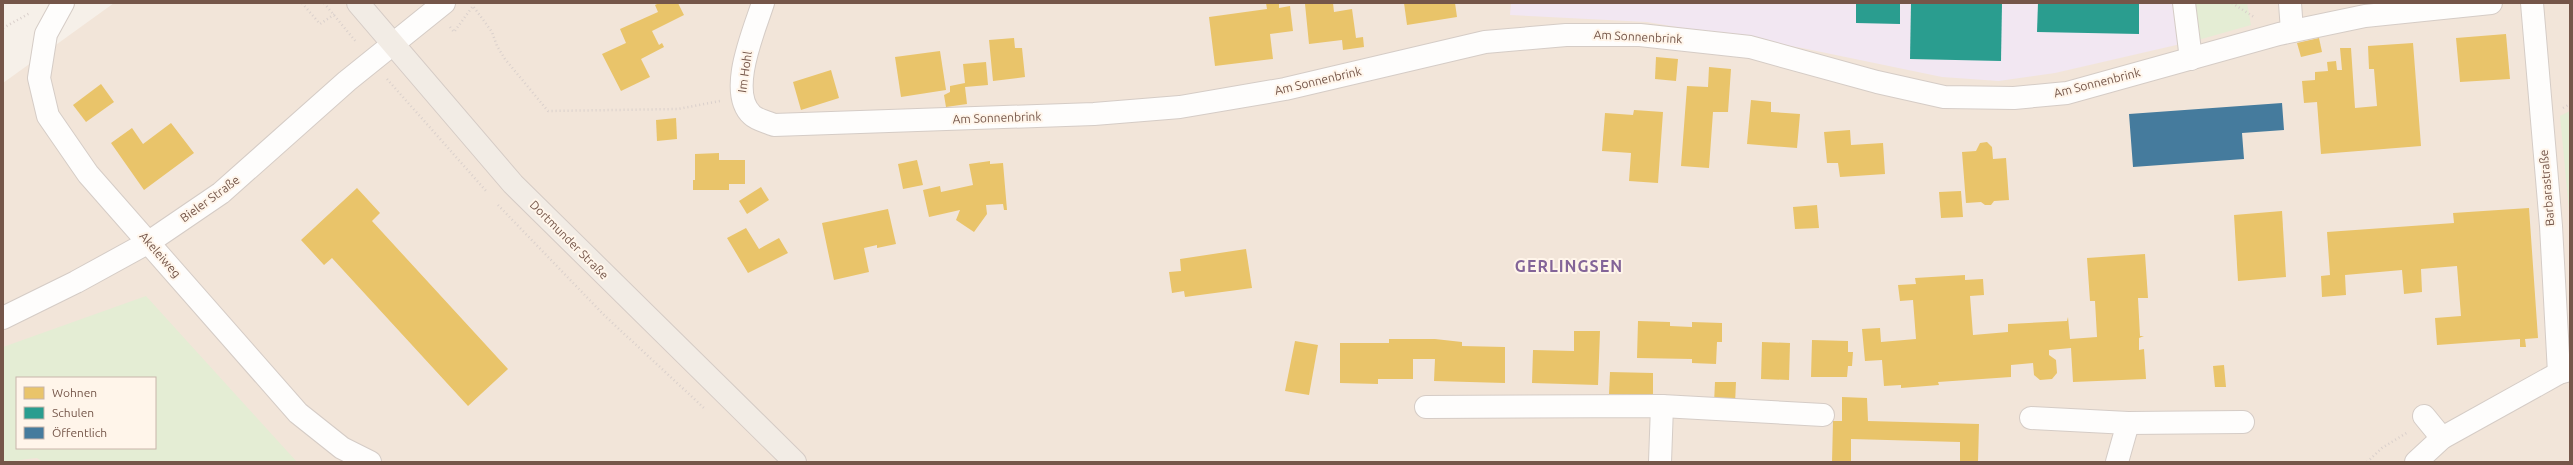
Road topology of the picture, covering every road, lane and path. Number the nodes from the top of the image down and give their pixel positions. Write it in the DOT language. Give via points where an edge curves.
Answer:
graph roads {
  1 [pos="63,3"];
  2 [pos="302,3"];
  3 [pos="763,3"];
  4 [pos="2184,3"];
  5 [pos="2290,3"];
  6 [pos="2491,3"];
  7 [pos="2532,3"];
  8 [pos="349,7"];
  9 [pos="440,7"];
  10 [pos="34,11"];
  11 [pos="3,28"];
  12 [pos="2292,31"];
  13 [pos="393,46"];
  14 [pos="2191,59"];
  15 [pos="741,98"];
  16 [pos="774,125"];
  17 [pos="149,242"];
  18 [pos="3,318"];
  19 [pos="2565,371"];
  20 [pos="1662,406"];
  21 [pos="1426,407"];
  22 [pos="1823,415"];
  23 [pos="2424,416"];
  24 [pos="2031,418"];
  25 [pos="2243,422"];
  26 [pos="2128,423"];
  27 [pos="2442,438"];
  28 [pos="370,462"];
  29 [pos="795,462"];
  30 [pos="1660,462"];
  31 [pos="2117,462"];
  32 [pos="2416,462"];
  1 -- 17 [label="street, Akeleiweg" via="46,34 39,78 48,116 88,174"];
  2 -- 8 [label="path" via="320,24"];
  3 -- 15 [label="street, Im Hohl" via="745,58"];
  4 -- 14 [label="street"];
  5 -- 12 [label="street"];
  6 -- 12 [label="street, Am Sonnenbrink" via="2365,16"];
  7 -- 19 [label="street, Barbarastraße"];
  8 -- 13 [label="main road, Dortmunder Straße"];
  9 -- 13 [label="street, Bieler Straße"];
  9 -- 15 [label="path" via="454,32 472,6 492,32 505,59 548,111 678,109"];
  10 -- 11 [label="path"];
  12 -- 14 [label="street, Am Sonnenbrink"];
  13 -- 17 [label="street, Bieler Straße" via="347,82 221,193"];
  13 -- 29 [label="main road, Dortmunder Straße" via="512,184"];
  14 -- 16 [label="street, Am Sonnenbrink" via="2067,93 2014,98 1944,97 1877,82 1750,47 1640,35 1566,35 1485,42 1285,89 1180,107 1087,114"];
  15 -- 16 [label="street, Im Hohl" via="752,115"];
  17 -- 18 [label="street, Bieler Straße"];
  17 -- 28 [label="street, Akeleiweg" via="298,413 342,448"];
  19 -- 27 [label="street, Barbarastraße"];
  20 -- 21 [label="street"];
  20 -- 22 [label="street"];
  20 -- 30 [label="street"];
  23 -- 27 [label="street"];
  24 -- 26 [label="street"];
  25 -- 26 [label="street"];
  26 -- 31 [label="street"];
  27 -- 32 [label="street, Barbarastraße"];
}
